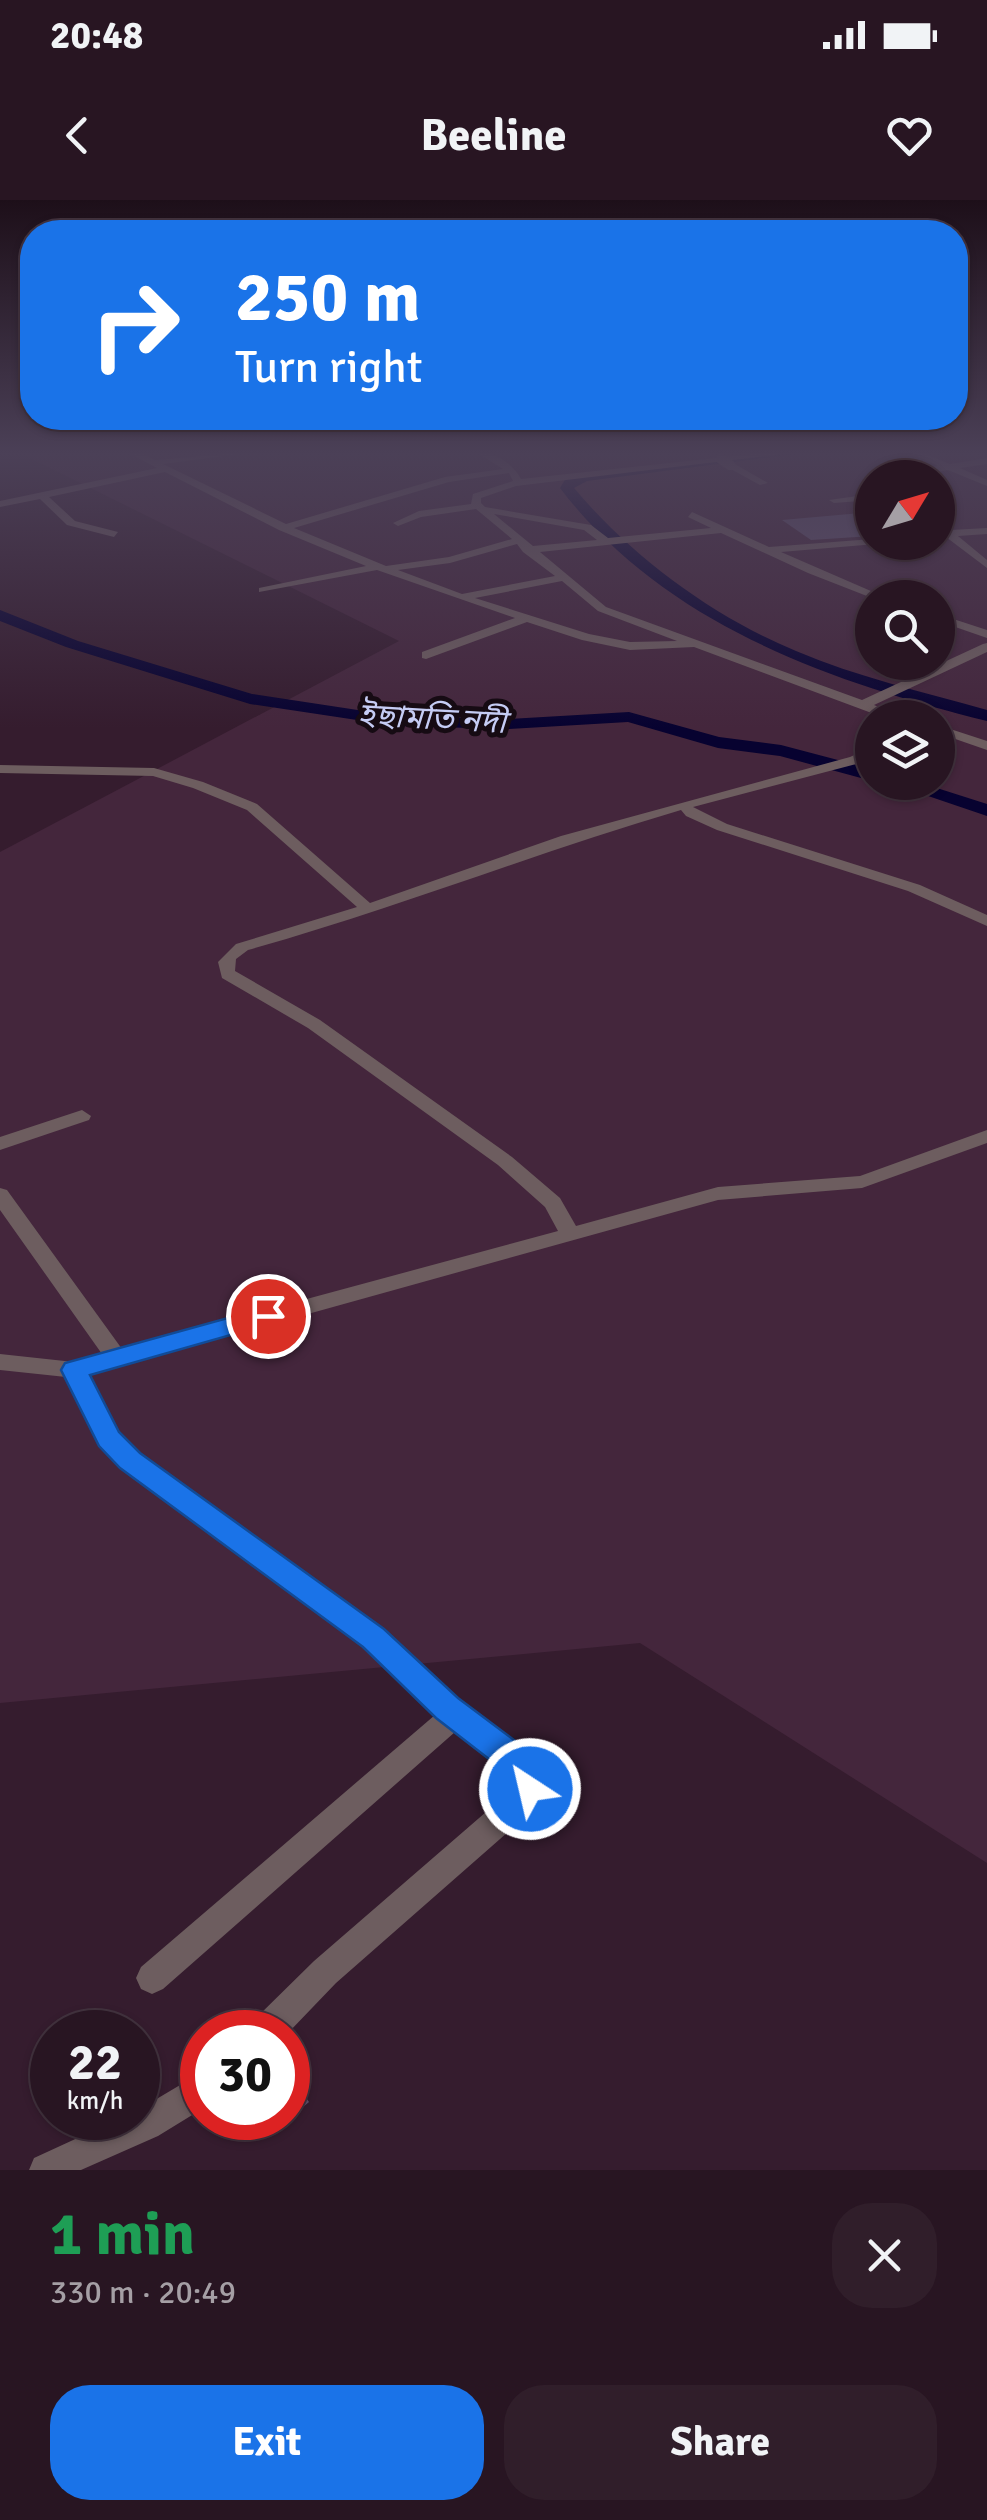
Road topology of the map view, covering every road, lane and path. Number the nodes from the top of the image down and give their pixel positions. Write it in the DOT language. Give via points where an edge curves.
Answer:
graph roads {
  1 [pos="321,544"];
  2 [pos="506,544"];
  3 [pos="520,544"];
  4 [pos="587,544"];
  5 [pos="751,544"];
  6 [pos="846,544"];
  7 [pos="958,544"];
  8 [pos="528,550"];
  9 [pos="764,550"];
  10 [pos="987,565"];
  11 [pos="379,568"];
  12 [pos="561,578"];
  13 [pos="855,587"];
  14 [pos="263,590"];
  15 [pos="460,598"];
  16 [pos="524,619"];
  17 [pos="955,623"];
  18 [pos="987,634"];
  19 [pos="691,644"];
  20 [pos="987,647"];
  21 [pos="426,655"];
  22 [pos="874,700"];
  23 [pos="855,701"];
  24 [pos="955,735"];
  25 [pos="987,746"];
  26 [pos="855,760"];
  27 [pos="0,768"];
  28 [pos="684,805"];
  29 [pos="367,908"];
  30 [pos="987,921"];
  31 [pos="82,1116"];
  32 [pos="987,1136"];
  33 [pos="0,1144"];
  34 [pos="0,1195"];
  35 [pos="570,1233"];
  36 [pos="116,1357"];
  37 [pos="0,1362"];
  38 [pos="74,1370"];
  39 [pos="456,1714"];
  40 [pos="152,1978"];
  41 [pos="289,2010"];
  42 [pos="180,2108"];
  43 [pos="46,2170"];
  1 -- 11 [label="street"];
  2 -- 11 [label="street"];
  3 -- 8 [label="street"];
  4 -- 8 [label="street"];
  5 -- 9 [label="street"];
  6 -- 9 [label="street"];
  7 -- 10 [label="street"];
  8 -- 12 [label="street"];
  9 -- 13 [label="street"];
  11 -- 14 [label="street"];
  11 -- 15 [label="street"];
  12 -- 15 [label="street"];
  12 -- 19 [label="street" via="602,609"];
  15 -- 16 [label="street"];
  16 -- 19 [label="street" via="630,646"];
  16 -- 21 [label="street"];
  17 -- 18 [label="street"];
  19 -- 23 [label="street"];
  20 -- 22 [label="street"];
  24 -- 25 [label="street"];
  26 -- 28 [label="street"];
  27 -- 29 [label="street" via="154,772 198,784 252,806"];
  28 -- 29 [label="street"];
  28 -- 30 [label="street" via="722,826 914,888"];
  29 -- 35 [label="street" via="242,947 232,952 225,970 314,1024 506,1161 552,1202"];
  31 -- 33 [label="street"];
  32 -- 35 [label="street" via="862,1182 718,1194"];
  34 -- 36 [label="street"];
  35 -- 36 [label="street"];
  36 -- 38 [label="street"];
  37 -- 38 [label="street"];
  38 -- 39 [label="street" via="109,1439 130,1460 374,1638"];
  39 -- 40 [label="street"];
  39 -- 41 [label="street" via="530,1776 530,1789"];
  42 -- 43 [label="street"];
}
